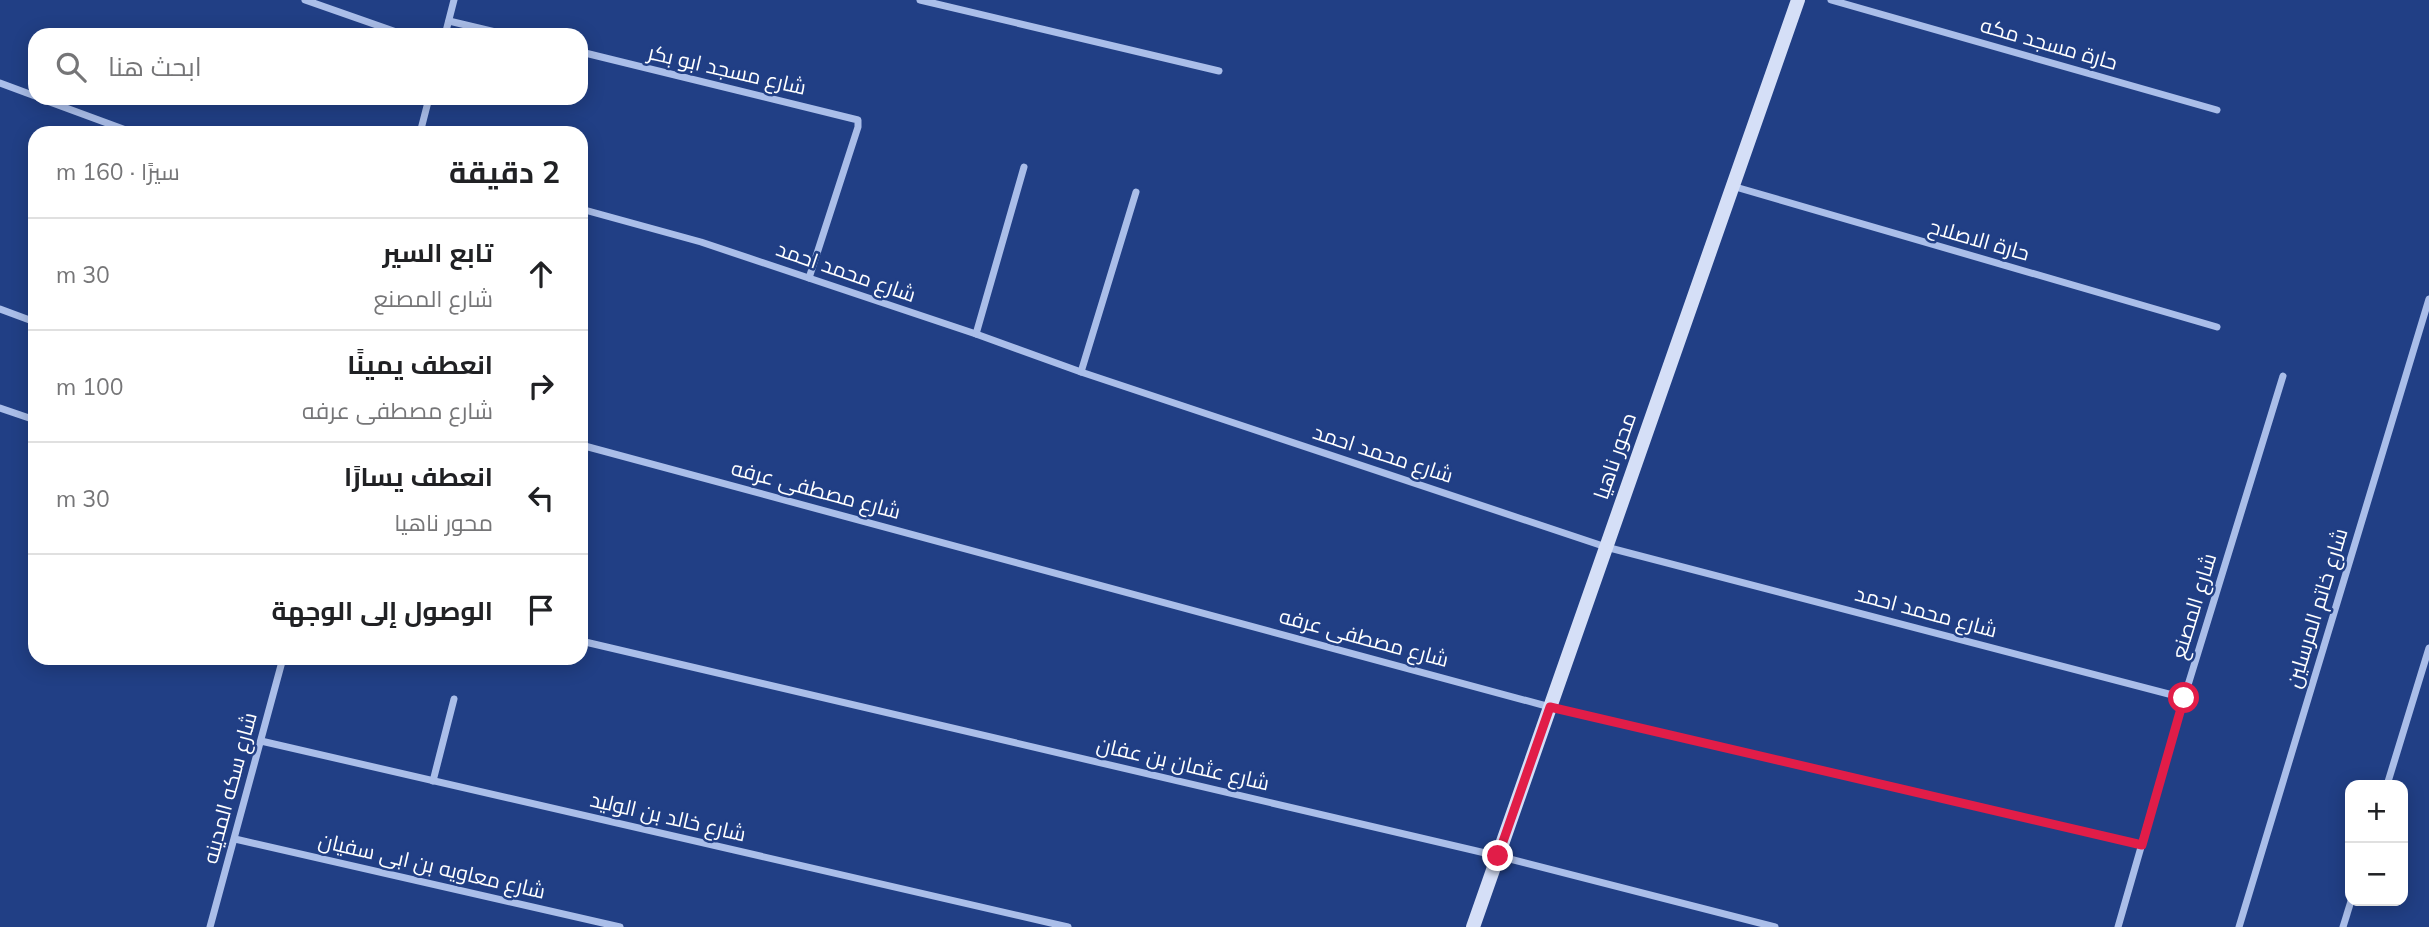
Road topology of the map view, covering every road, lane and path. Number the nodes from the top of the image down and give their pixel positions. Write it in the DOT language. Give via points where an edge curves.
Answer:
graph roads {
  1 [pos="305,0"];
  2 [pos="454,0"];
  3 [pos="920,0"];
  4 [pos="1798,0"];
  5 [pos="1830,0"];
  6 [pos="449,21"];
  7 [pos="385,28"];
  8 [pos="447,28"];
  9 [pos="478,28"];
  10 [pos="588,54"];
  11 [pos="1219,71"];
  12 [pos="0,83"];
  13 [pos="28,94"];
  14 [pos="59,105"];
  15 [pos="427,105"];
  16 [pos="2217,110"];
  17 [pos="115,126"];
  18 [pos="422,126"];
  19 [pos="1024,167"];
  20 [pos="1732,186"];
  21 [pos="1136,192"];
  22 [pos="588,211"];
  23 [pos="809,278"];
  24 [pos="2429,299"];
  25 [pos="0,309"];
  26 [pos="28,319"];
  27 [pos="2217,327"];
  28 [pos="976,334"];
  29 [pos="1081,372"];
  30 [pos="2283,376"];
  31 [pos="0,408"];
  32 [pos="28,418"];
  33 [pos="588,446"];
  34 [pos="1606,547"];
  35 [pos="588,642"];
  36 [pos="2429,648"];
  37 [pos="281,665"];
  38 [pos="2184,698"];
  39 [pos="454,699"];
  40 [pos="1550,707"];
  41 [pos="261,741"];
  42 [pos="2389,780"];
  43 [pos="433,781"];
  44 [pos="235,839"];
  45 [pos="2142,845"];
  46 [pos="1498,856"];
  47 [pos="2349,906"];
  48 [pos="210,927"];
  49 [pos="620,927"];
  50 [pos="1068,927"];
  51 [pos="1473,927"];
  52 [pos="1775,927"];
  53 [pos="2118,927"];
  54 [pos="2239,927"];
  55 [pos="2343,927"];
  1 -- 7 [label="street"];
  2 -- 6 [label="street"];
  3 -- 11 [label="street"];
  4 -- 20 [label="main road, محور ناهيا"];
  5 -- 16 [label="street, حارة مسجد مكه"];
  6 -- 8 [label="street"];
  6 -- 9 [label="street"];
  10 -- 23 [label="street, شارع مسجد ابو بكر" via="855,118 858,127"];
  12 -- 13 [label="street"];
  14 -- 17 [label="street"];
  15 -- 18 [label="street"];
  19 -- 28 [label="street"];
  20 -- 27 [label="street, حارة الاصلاح"];
  20 -- 34 [label="main road, محور ناهيا"];
  21 -- 29 [label="street"];
  22 -- 23 [label="street, شارع محمد احمد"];
  23 -- 28 [label="street, شارع محمد احمد"];
  24 -- 54 [label="street, شارع خاتم المرسلين"];
  25 -- 26 [label="street"];
  28 -- 29 [label="street, شارع محمد احمد"];
  29 -- 34 [label="street, شارع محمد احمد"];
  30 -- 38 [label="street, شارع المصنع"];
  31 -- 32 [label="street"];
  33 -- 40 [label="street, شارع مصطفى عرفه"];
  34 -- 38 [label="street, شارع محمد احمد"];
  34 -- 40 [label="main road, محور ناهيا"];
  35 -- 46 [label="street, شارع عثمان بن عفان"];
  36 -- 42 [label="street"];
  37 -- 41 [label="street, شارع سكه المدينه"];
  38 -- 45 [label="street, شارع المصنع"];
  39 -- 43 [label="street"];
  40 -- 45 [label="street, شارع مصطفى عرفه"];
  40 -- 46 [label="main road, محور ناهيا"];
  41 -- 43 [label="street, شارع خالد بن الوليد"];
  41 -- 44 [label="street, شارع سكه المدينه"];
  43 -- 50 [label="street, شارع خالد بن الوليد"];
  44 -- 48 [label="street, شارع سكه المدينه"];
  44 -- 49 [label="street, شارع معاويه بن ابى سفيان"];
  45 -- 53 [label="street, شارع المصنع"];
  46 -- 51 [label="main road, محور ناهيا"];
  46 -- 52 [label="street, شارع عثمان بن عفان"];
  47 -- 55 [label="street"];
}
